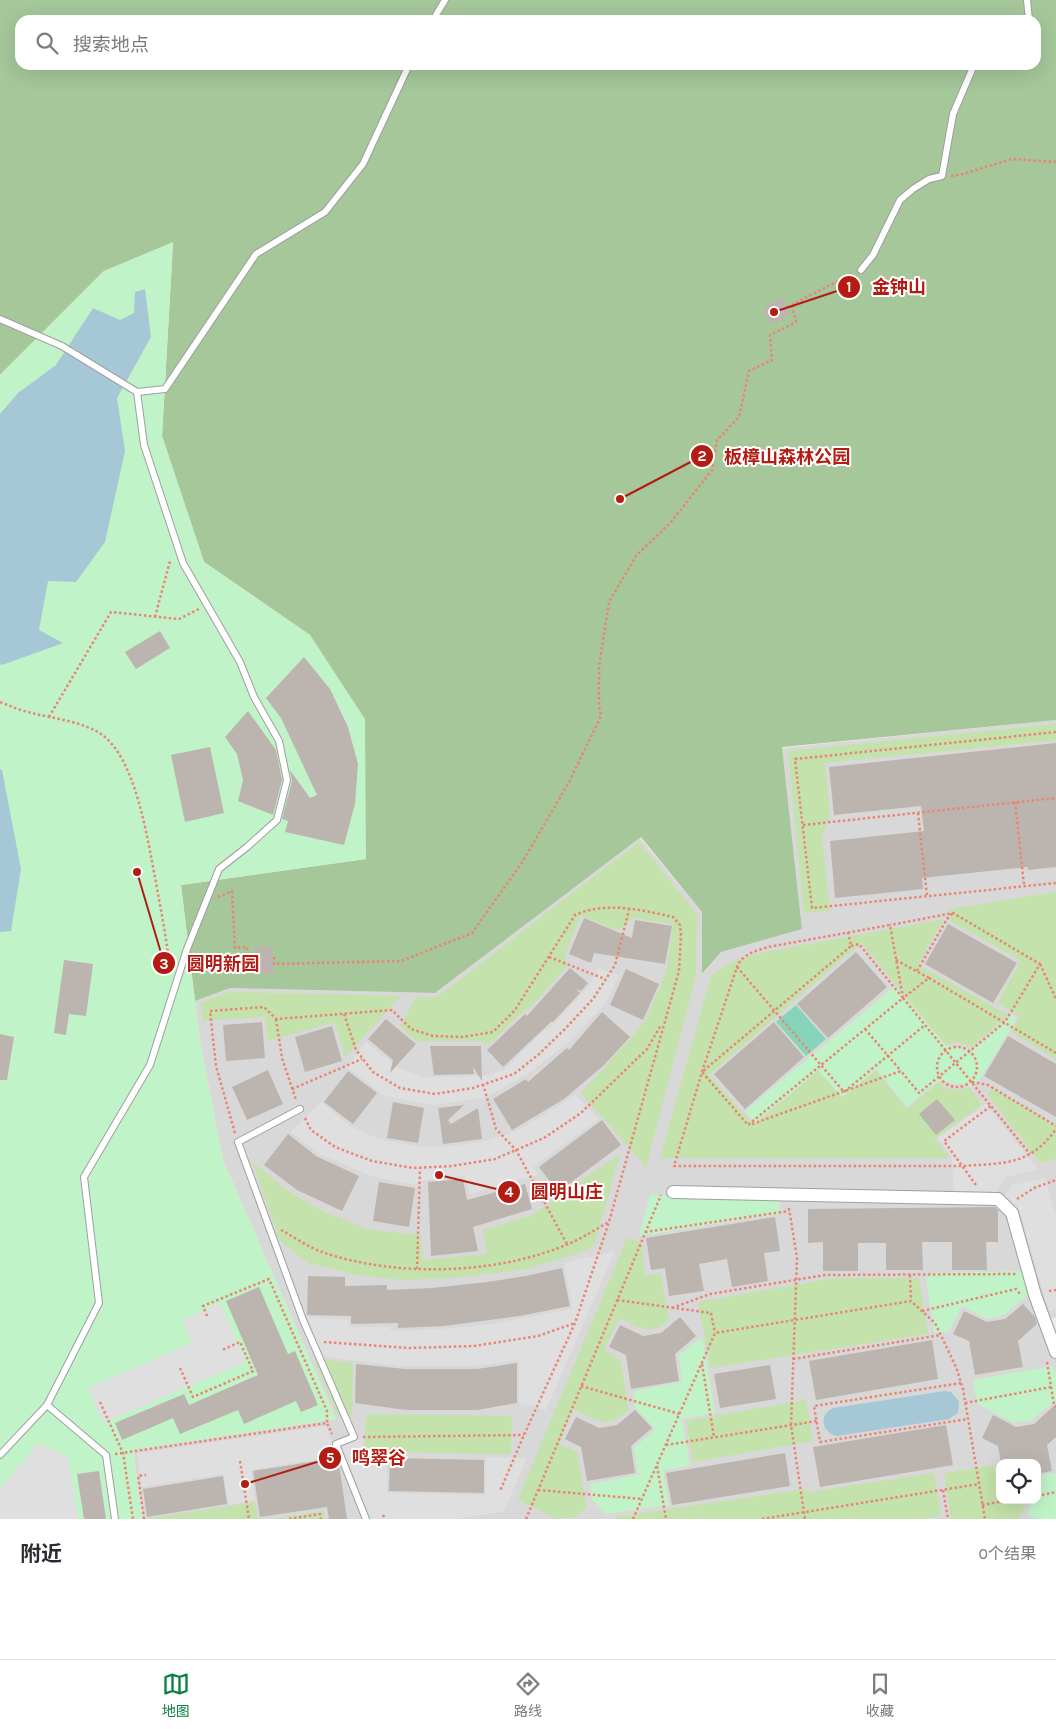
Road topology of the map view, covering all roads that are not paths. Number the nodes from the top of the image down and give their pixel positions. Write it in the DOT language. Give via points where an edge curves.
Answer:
graph roads {
  1 [pos="445,0"];
  2 [pos="1027,0"];
  3 [pos="436,15"];
  4 [pos="1028,15"];
  5 [pos="407,70"];
  6 [pos="972,70"];
  7 [pos="861,270"];
  8 [pos="0,319"];
  9 [pos="137,392"];
  10 [pos="300,1109"];
  11 [pos="673,1192"];
  12 [pos="1051,1357"];
  13 [pos="48,1405"];
  14 [pos="0,1455"];
  15 [pos="115,1519"];
  16 [pos="366,1519"];
  1 -- 3 [label="lane"];
  2 -- 4 [label="lane"];
  5 -- 9 [label="lane" via="363,164 324,212 256,254 165,390"];
  6 -- 7 [label="lane" via="953,114 942,176 928,179 900,200 873,254"];
  8 -- 9 [label="lane" via="62,346"];
  9 -- 13 [label="lane" via="144,445 183,563 240,662 254,697 279,741 287,780 277,820 219,869 187,949 150,1065 84,1177 99,1303"];
  10 -- 16 [label="lane" via="238,1142 312,1341 354,1437 336,1444"];
  11 -- 12 [label="street" via="998,1199 1012,1213"];
  13 -- 14 [label="lane"];
  13 -- 15 [label="lane" via="106,1455"];
}
